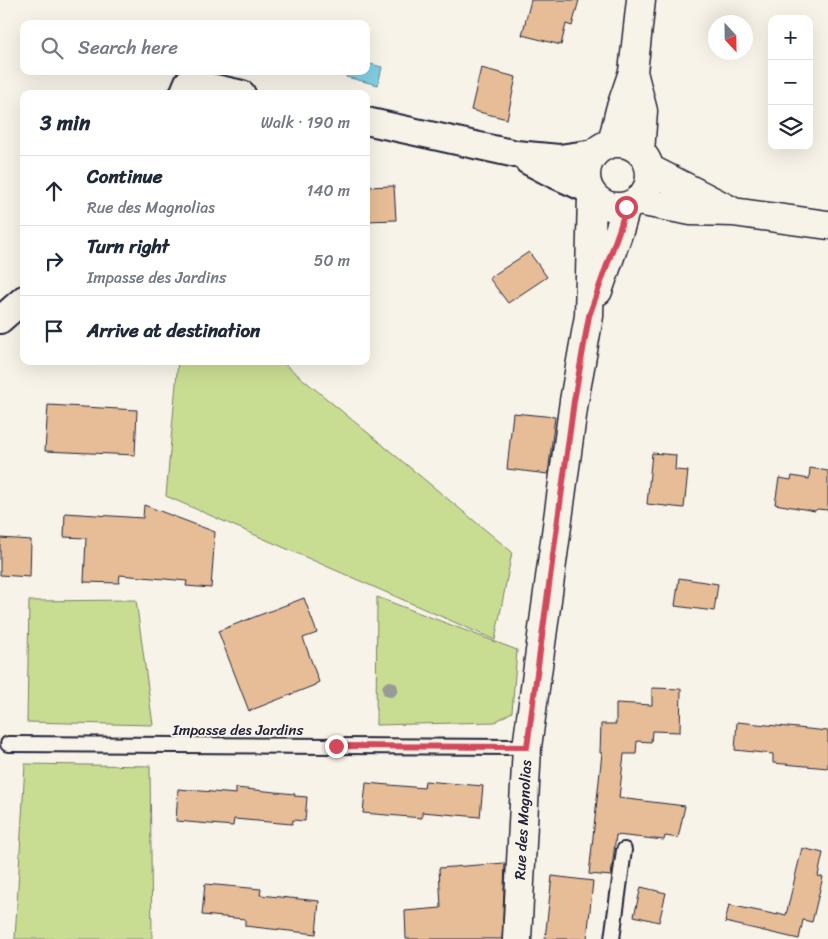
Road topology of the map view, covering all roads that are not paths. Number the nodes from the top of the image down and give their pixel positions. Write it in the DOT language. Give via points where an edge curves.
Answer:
graph roads {
  1 [pos="641,0"];
  2 [pos="632,72"];
  3 [pos="185,90"];
  4 [pos="224,90"];
  5 [pos="370,122"];
  6 [pos="603,148"];
  7 [pos="516,154"];
  8 [pos="645,161"];
  9 [pos="590,193"];
  10 [pos="632,204"];
  11 [pos="733,212"];
  12 [pos="828,225"];
  13 [pos="20,302"];
  14 [pos="589,316"];
  15 [pos="0,320"];
  16 [pos="8,744"];
  17 [pos="527,747"];
  18 [pos="624,850"];
  19 [pos="517,939"];
  20 [pos="612,939"];
  1 -- 2 [label="street"];
  2 -- 6 [label="street"];
  2 -- 8 [label="street" via="643,111"];
  3 -- 4 [label="street" via="188,82"];
  5 -- 7 [label="street"];
  6 -- 7 [label="street" via="559,158"];
  6 -- 8 [label="street" via="622,143 632,146"];
  6 -- 9 [label="street" via="588,161 585,171"];
  7 -- 9 [label="street"];
  8 -- 10 [label="street" via="650,180 646,192"];
  8 -- 11 [label="street"];
  9 -- 10 [label="street" via="601,204 613,208"];
  9 -- 14 [label="street, Rue des Magnolias"];
  10 -- 11 [label="street"];
  10 -- 14 [label="street, Rue des Magnolias" via="620,228"];
  11 -- 12 [label="street"];
  13 -- 15 [label="street"];
  14 -- 17 [label="street, Rue des Magnolias" via="574,401"];
  16 -- 17 [label="lane, Impasse des Jardins"];
  17 -- 19 [label="street, Rue des Magnolias"];
  18 -- 20 [label="lane"];
}
